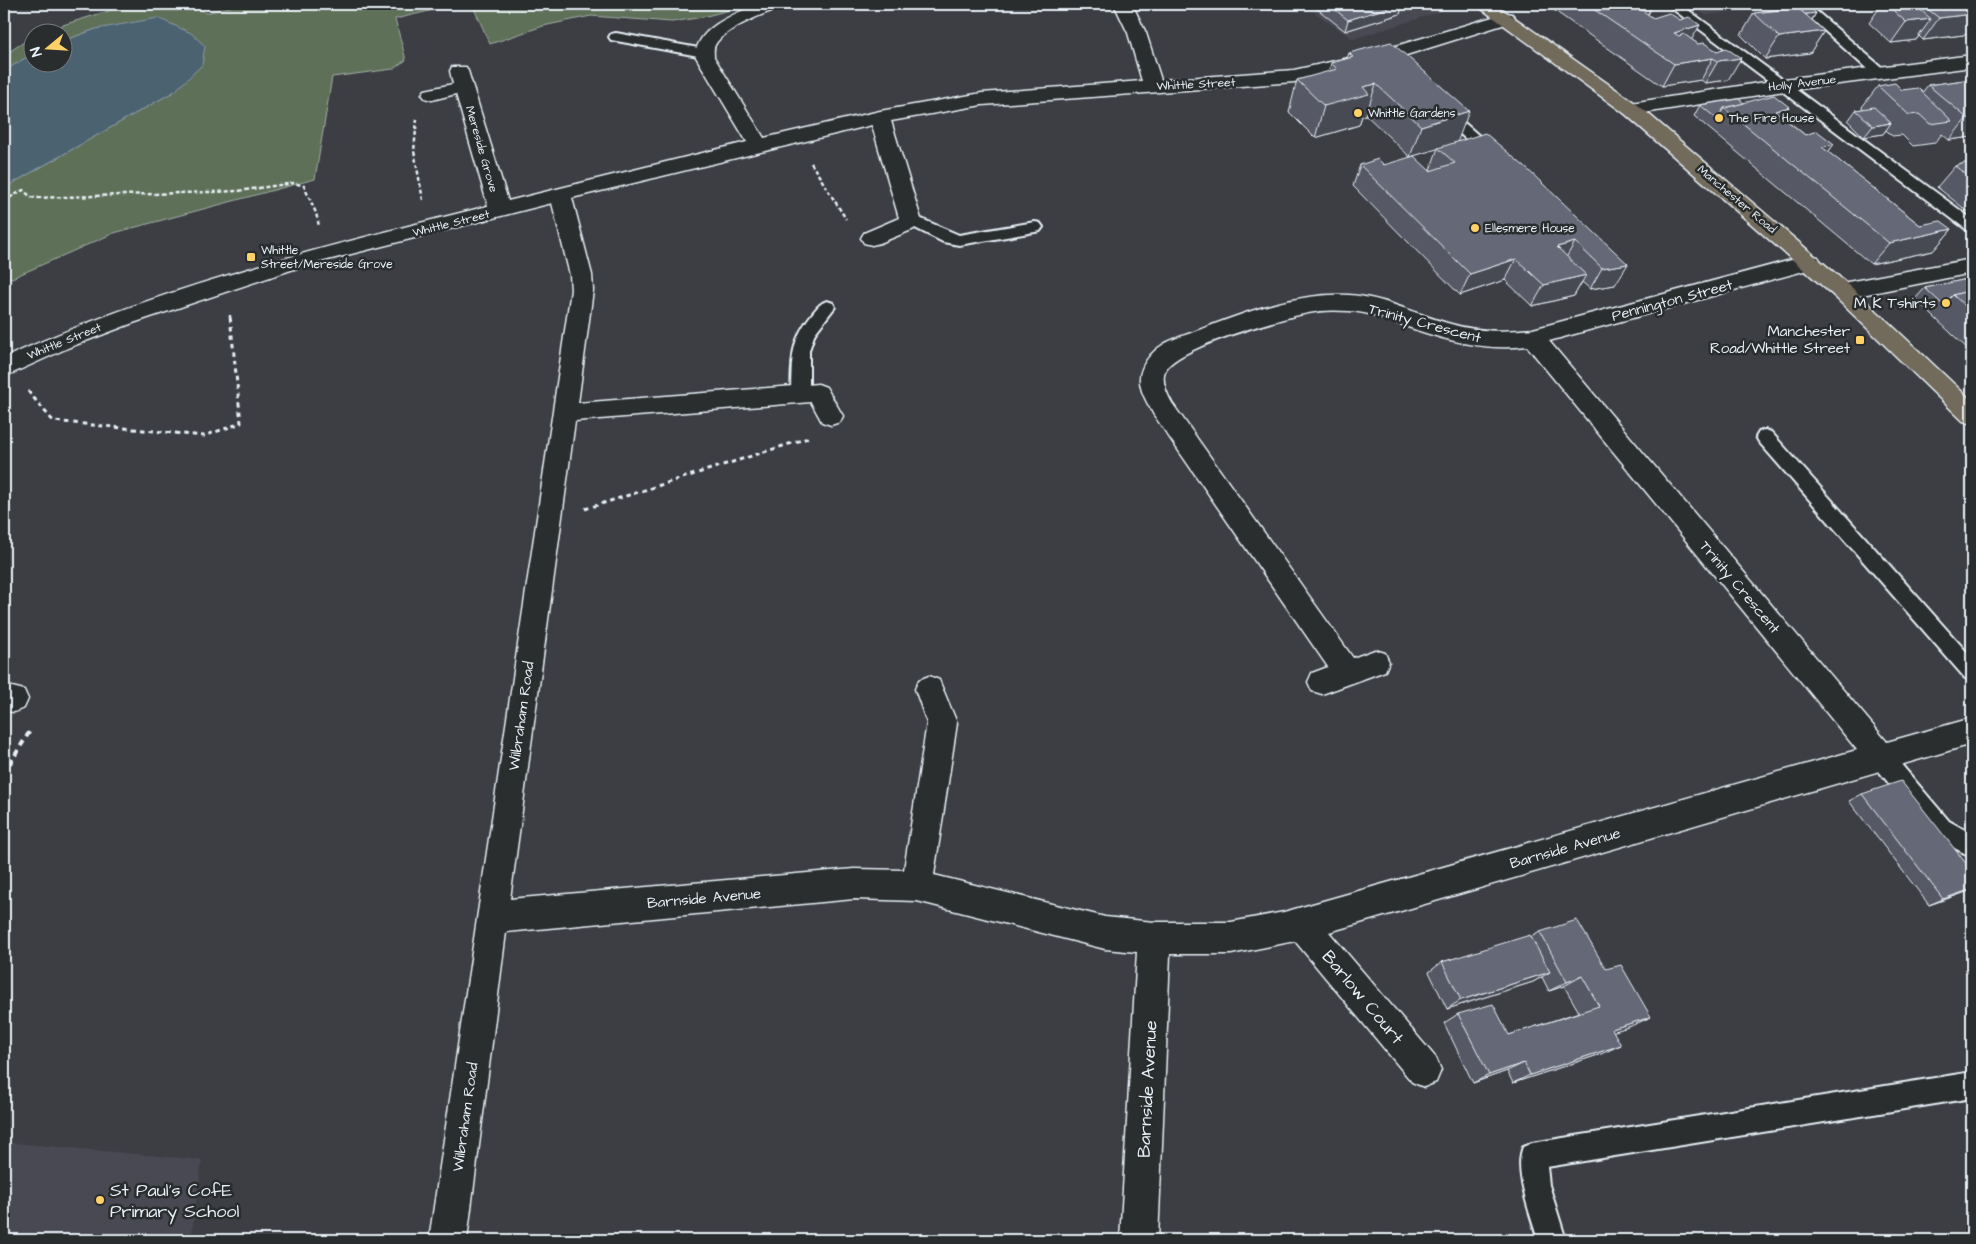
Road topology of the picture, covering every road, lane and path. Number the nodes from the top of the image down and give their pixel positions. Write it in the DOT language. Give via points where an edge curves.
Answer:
graph roads {
  1 [pos="774,4"];
  2 [pos="1123,4"];
  3 [pos="1484,4"];
  4 [pos="1672,4"];
  5 [pos="1801,4"];
  6 [pos="1506,18"];
  7 [pos="616,37"];
  8 [pos="704,53"];
  9 [pos="1972,62"];
  10 [pos="1881,74"];
  11 [pos="1784,85"];
  12 [pos="1153,86"];
  13 [pos="432,94"];
  14 [pos="1430,100"];
  15 [pos="1631,110"];
  16 [pos="880,117"];
  17 [pos="794,137"];
  18 [pos="759,145"];
  19 [pos="1487,150"];
  20 [pos="560,194"];
  21 [pos="4,200"];
  22 [pos="500,210"];
  23 [pos="910,219"];
  24 [pos="1972,226"];
  25 [pos="1036,227"];
  26 [pos="428,228"];
  27 [pos="872,238"];
  28 [pos="326,253"];
  29 [pos="1810,262"];
  30 [pos="1972,266"];
  31 [pos="226,282"];
  32 [pos="1842,291"];
  33 [pos="827,307"];
  34 [pos="1533,336"];
  35 [pos="6,367"];
  36 [pos="800,395"];
  37 [pos="566,413"];
  38 [pos="1972,415"];
  39 [pos="831,416"];
  40 [pos="1765,437"];
  41 [pos="550,520"];
  42 [pos="1375,662"];
  43 [pos="1972,672"];
  44 [pos="929,690"];
  45 [pos="1972,731"];
  46 [pos="1881,757"];
  47 [pos="1972,846"];
  48 [pos="916,886"];
  49 [pos="492,917"];
  50 [pos="1301,923"];
  51 [pos="1154,938"];
  52 [pos="1424,1070"];
  53 [pos="1972,1085"];
  54 [pos="448,1240"];
  55 [pos="1139,1240"];
  56 [pos="1552,1240"];
  1 -- 8 [label="street" via="730,25 710,40"];
  2 -- 12 [label="street" via="1137,33"];
  3 -- 6 [label="main road, Manchester Road"];
  4 -- 11 [label="lane"];
  5 -- 10 [label="lane"];
  6 -- 12 [label="street, Whittle Street" via="1387,63 1257,80"];
  6 -- 15 [label="main road, Manchester Road"];
  7 -- 8 [label="lane"];
  8 -- 18 [label="street"];
  9 -- 10 [label="street, Holly Avenue"];
  10 -- 11 [label="street, Holly Avenue"];
  11 -- 15 [label="street, Holly Avenue"];
  11 -- 24 [label="lane"];
  12 -- 16 [label="street, Whittle Street" via="982,99"];
  13 -- 22 [label="street, Mereside Grove" via="462,79"];
  13 -- 26 [label="path" via="418,97 414,151"];
  14 -- 19 [label="lane"];
  15 -- 29 [label="main road, Manchester Road"];
  16 -- 17 [label="street, Whittle Street"];
  16 -- 23 [label="street"];
  17 -- 18 [label="street, Whittle Street"];
  17 -- 27 [label="path" via="861,241"];
  18 -- 20 [label="street, Whittle Street"];
  20 -- 22 [label="street, Whittle Street"];
  20 -- 37 [label="street, Wilbraham Road" via="582,290"];
  21 -- 28 [label="path" via="23,190 36,198 238,191 301,184 316,212"];
  22 -- 26 [label="street, Whittle Street"];
  23 -- 25 [label="lane" via="959,240"];
  23 -- 27 [label="street" via="906,224"];
  26 -- 28 [label="street, Whittle Street"];
  28 -- 31 [label="street, Whittle Street"];
  29 -- 32 [label="main road, Manchester Road"];
  29 -- 34 [label="street, Pennington Street"];
  30 -- 32 [label="street"];
  31 -- 35 [label="street, Whittle Street" via="62,341"];
  31 -- 35 [label="path" via="241,423 204,436 53,421"];
  32 -- 38 [label="main road, Manchester Road"];
  33 -- 36 [label="lane" via="807,331 801,350"];
  34 -- 42 [label="street, Trinity Crescent" via="1484,339 1351,303 1328,302 1282,311 1189,343 1157,360 1150,375 1154,393 1335,677"];
  34 -- 46 [label="street, Trinity Crescent"];
  36 -- 37 [label="street"];
  36 -- 39 [label="street" via="818,393"];
  37 -- 41 [label="street, Wilbraham Road"];
  39 -- 41 [label="path" via="838,429"];
  40 -- 43 [label="lane"];
  41 -- 49 [label="street, Wilbraham Road"];
  44 -- 48 [label="street" via="942,723"];
  45 -- 46 [label="street, Barnside Avenue"];
  46 -- 47 [label="lane" via="1941,829"];
  46 -- 50 [label="street, Barnside Avenue"];
  48 -- 49 [label="street, Barnside Avenue" via="854,884"];
  48 -- 51 [label="street, Barnside Avenue" via="1105,933"];
  49 -- 54 [label="street, Wilbraham Road"];
  50 -- 51 [label="street, Barnside Avenue" via="1230,938"];
  50 -- 52 [label="street, Barlow Court"];
  51 -- 55 [label="street, Barnside Avenue"];
  53 -- 56 [label="lane" via="1532,1156 1536,1185"];
}
